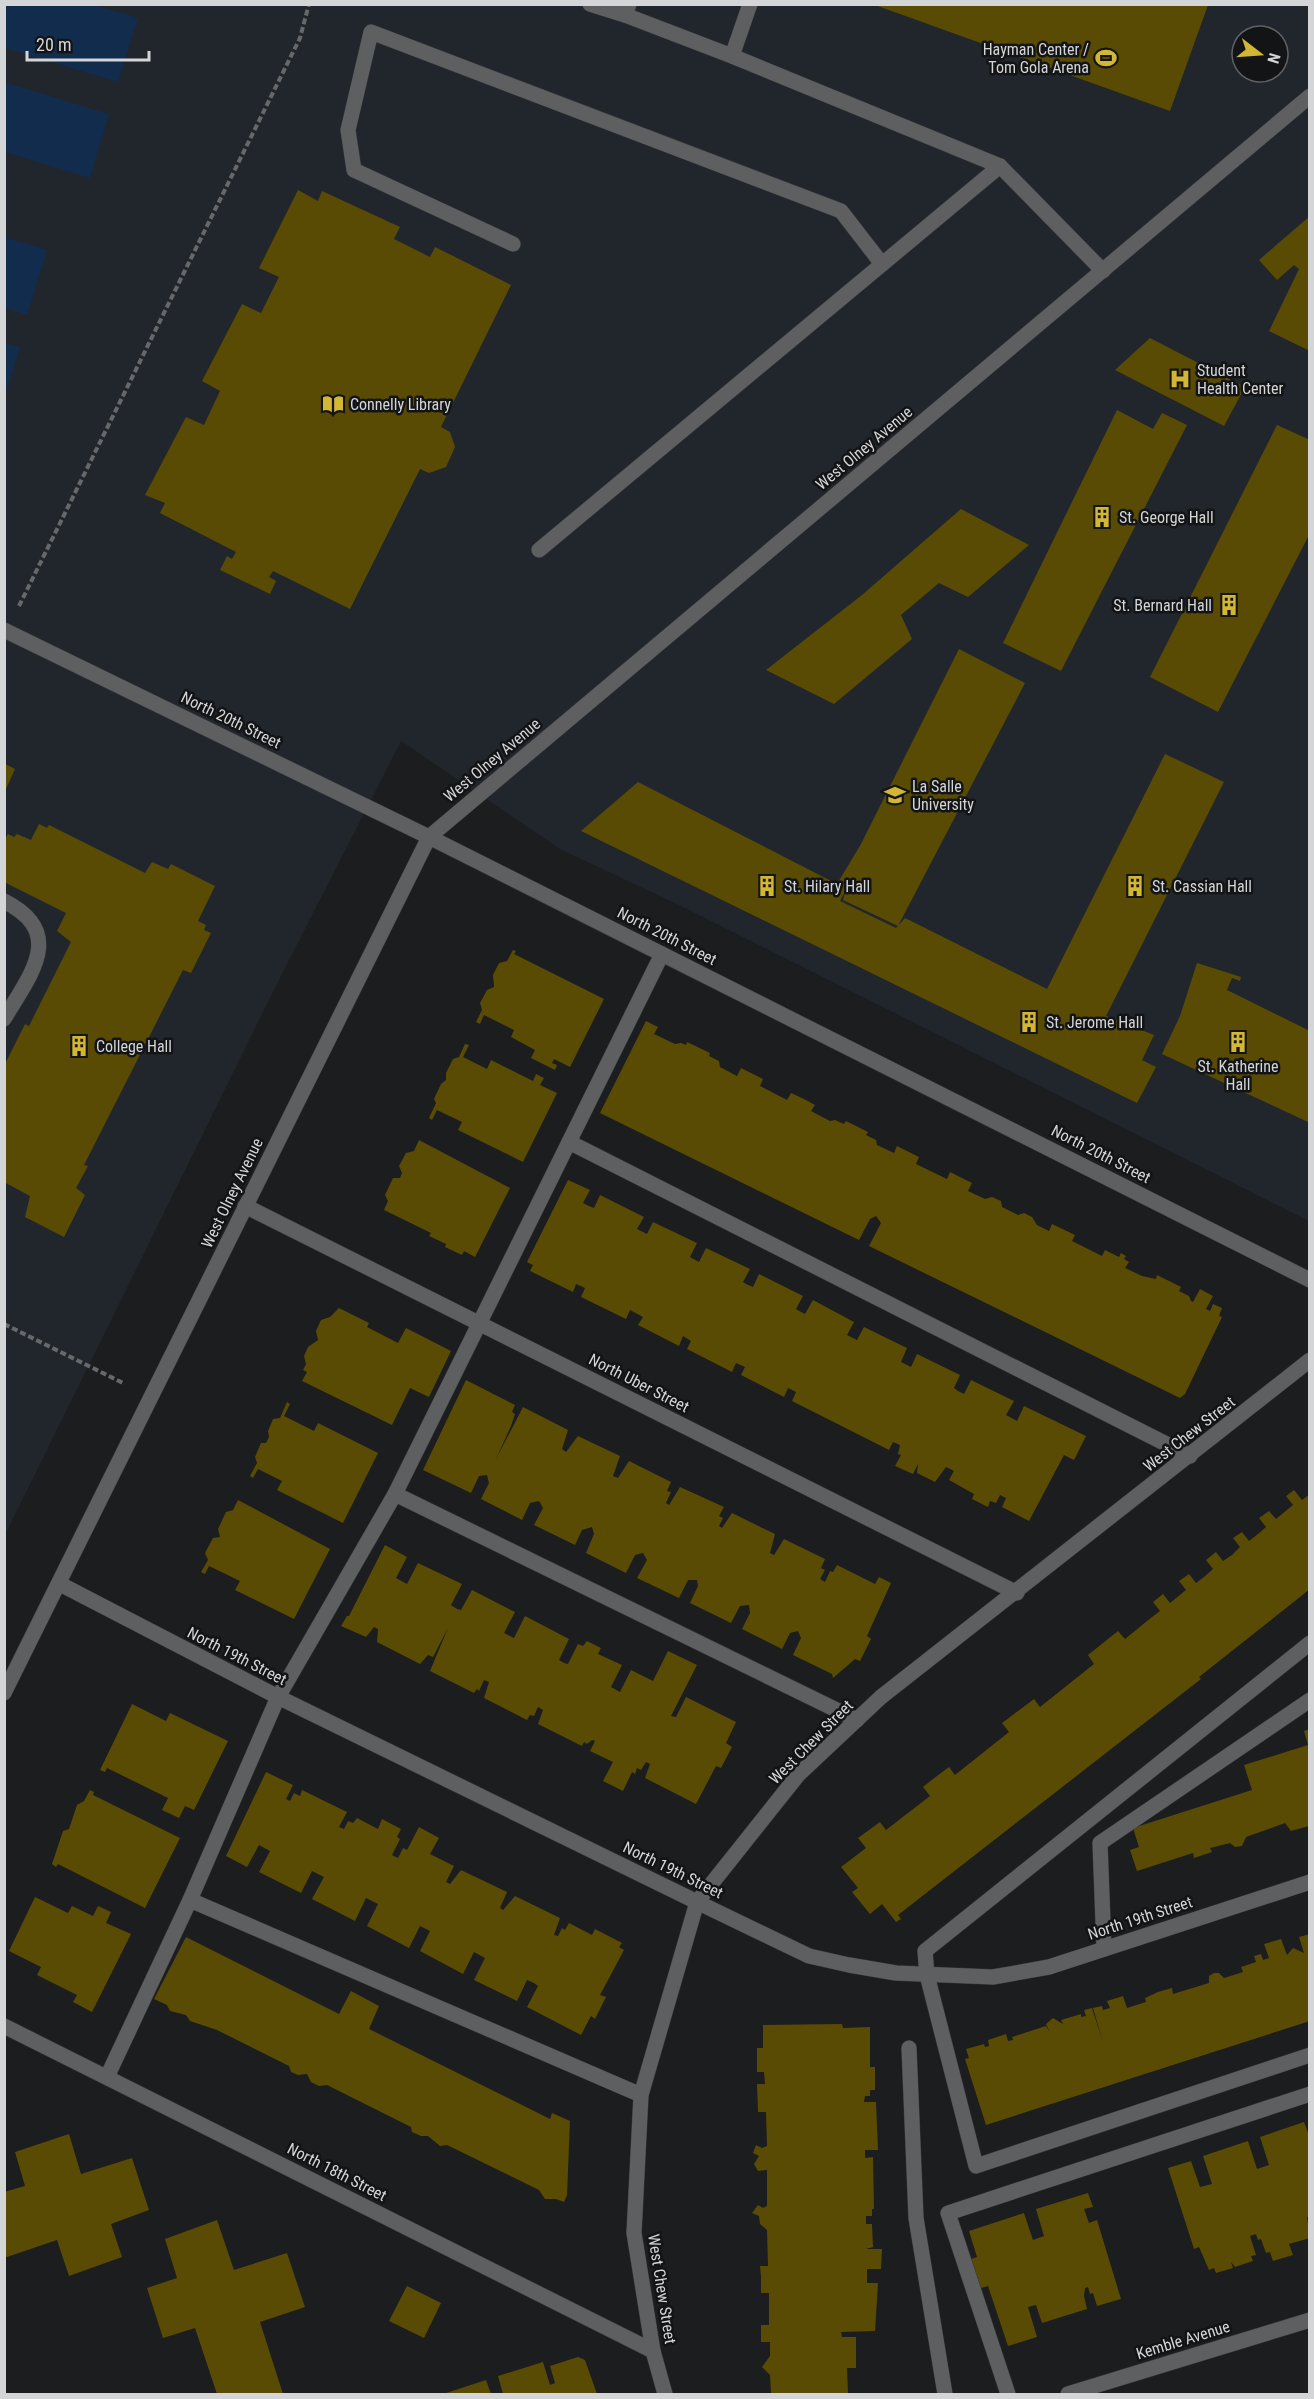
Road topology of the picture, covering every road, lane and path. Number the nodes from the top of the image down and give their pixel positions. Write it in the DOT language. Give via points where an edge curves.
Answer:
graph roads {
  1 [pos="309,4"];
  2 [pos="590,4"];
  3 [pos="750,4"];
  4 [pos="627,10"];
  5 [pos="732,56"];
  6 [pos="1308,99"];
  7 [pos="1000,166"];
  8 [pos="513,244"];
  9 [pos="882,264"];
  10 [pos="1102,270"];
  11 [pos="539,550"];
  12 [pos="6,630"];
  13 [pos="429,837"];
  14 [pos="4,901"];
  15 [pos="662,954"];
  16 [pos="4,1019"];
  17 [pos="569,1142"];
  18 [pos="245,1206"];
  19 [pos="1310,1280"];
  20 [pos="477,1322"];
  21 [pos="4,1324"];
  22 [pos="1310,1360"];
  23 [pos="152,1397"];
  24 [pos="1190,1456"];
  25 [pos="395,1494"];
  26 [pos="60,1584"];
  27 [pos="1017,1593"];
  28 [pos="1310,1643"];
  29 [pos="4,1693"];
  30 [pos="278,1697"];
  31 [pos="1310,1700"];
  32 [pos="857,1719"];
  33 [pos="1310,1882"];
  34 [pos="190,1900"];
  35 [pos="697,1902"];
  36 [pos="1104,1949"];
  37 [pos="927,1975"];
  38 [pos="4,2026"];
  39 [pos="909,2048"];
  40 [pos="1310,2055"];
  41 [pos="107,2077"];
  42 [pos="1310,2094"];
  43 [pos="640,2095"];
  44 [pos="1310,2320"];
  45 [pos="653,2351"];
  46 [pos="665,2394"];
  47 [pos="945,2394"];
  48 [pos="1008,2394"];
  49 [pos="1068,2394"];
  1 -- 12 [label="path" via="300,38"];
  2 -- 4 [label="street"];
  3 -- 5 [label="street"];
  4 -- 5 [label="street"];
  5 -- 7 [label="street"];
  6 -- 10 [label="street, West Olney Avenue"];
  7 -- 9 [label="street"];
  7 -- 10 [label="street"];
  8 -- 9 [label="street" via="354,170 348,130 371,32 841,211"];
  9 -- 11 [label="street"];
  10 -- 13 [label="street, West Olney Avenue"];
  12 -- 13 [label="street, North 20th Street"];
  13 -- 15 [label="street, North 20th Street"];
  13 -- 18 [label="street, West Olney Avenue"];
  14 -- 16 [label="street" via="27,916 41,942 36,961"];
  15 -- 17 [label="street"];
  15 -- 19 [label="street, North 20th Street"];
  17 -- 20 [label="street"];
  17 -- 24 [label="street"];
  18 -- 20 [label="street, North Uber Street"];
  18 -- 23 [label="street, West Olney Avenue"];
  20 -- 25 [label="street"];
  20 -- 27 [label="street, North Uber Street"];
  21 -- 23 [label="path"];
  22 -- 24 [label="street, West Chew Street"];
  23 -- 26 [label="street, West Olney Avenue"];
  24 -- 27 [label="street, West Chew Street"];
  25 -- 30 [label="street"];
  25 -- 32 [label="street"];
  26 -- 29 [label="street, West Olney Avenue"];
  26 -- 30 [label="street, North 19th Street"];
  27 -- 32 [label="street, West Chew Street"];
  28 -- 37 [label="street" via="925,1951"];
  30 -- 34 [label="street"];
  30 -- 35 [label="street, North 19th Street"];
  31 -- 36 [label="street" via="1100,1843"];
  32 -- 35 [label="street, West Chew Street" via="798,1775"];
  33 -- 36 [label="street, North 19th Street"];
  34 -- 41 [label="street"];
  34 -- 43 [label="street"];
  35 -- 37 [label="street, North 19th Street" via="809,1956"];
  35 -- 43 [label="street, West Chew Street"];
  36 -- 37 [label="street, North 19th Street" via="1049,1967 993,1977"];
  37 -- 40 [label="street" via="976,2166"];
  38 -- 41 [label="street, North 18th Street"];
  39 -- 47 [label="street" via="916,2218"];
  41 -- 45 [label="street, North 18th Street"];
  42 -- 48 [label="street" via="948,2213"];
  43 -- 45 [label="street, West Chew Street" via="634,2233"];
  44 -- 49 [label="street, Kemble Avenue"];
  45 -- 46 [label="street, West Chew Street"];
}
